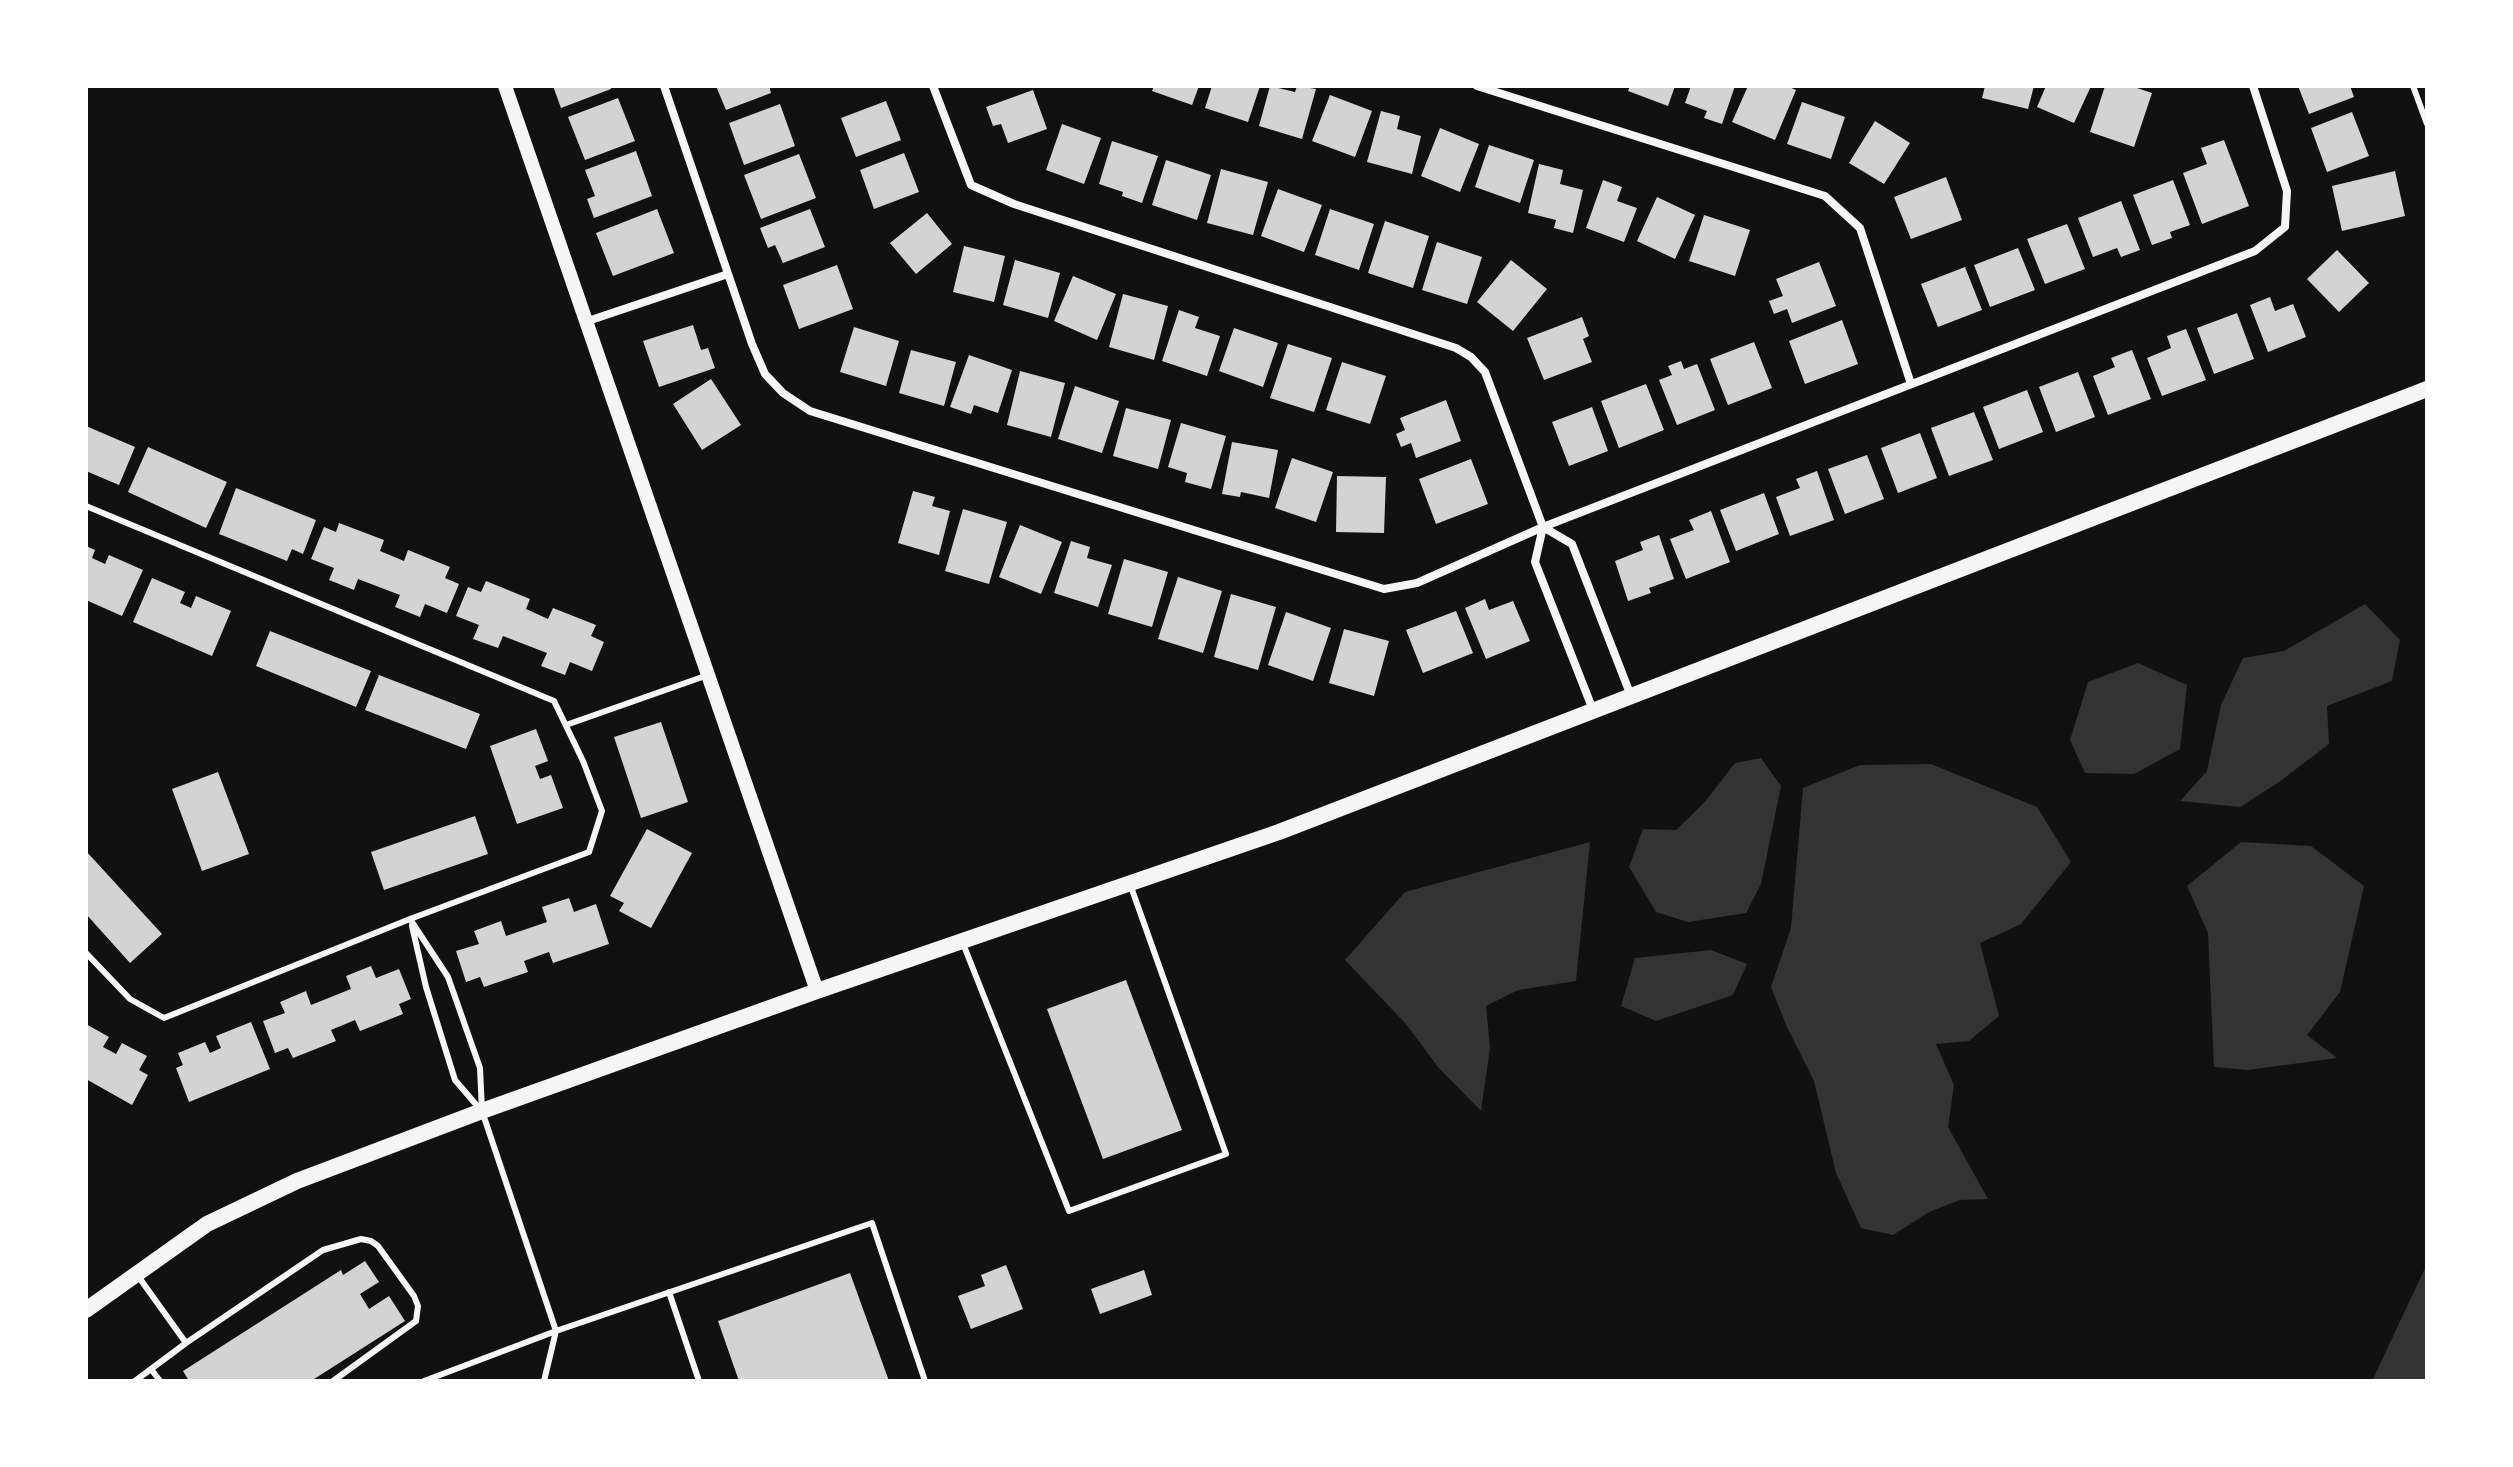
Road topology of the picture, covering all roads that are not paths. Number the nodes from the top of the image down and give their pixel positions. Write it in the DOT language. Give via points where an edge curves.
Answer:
graph roads {
  1 [pos="505,86"];
  2 [pos="664,86"];
  3 [pos="933,86"];
  4 [pos="1477,86"];
  5 [pos="2253,86"];
  6 [pos="2413,86"];
  7 [pos="2427,124"];
  8 [pos="728,274"];
  9 [pos="588,321"];
  10 [pos="1911,384"];
  11 [pos="2427,389"];
  12 [pos="86,506"];
  13 [pos="1543,527"];
  14 [pos="708,675"];
  15 [pos="1631,696"];
  16 [pos="1593,710"];
  17 [pos="566,725"];
  18 [pos="1130,883"];
  19 [pos="410,919"];
  20 [pos="962,941"];
  21 [pos="86,953"];
  22 [pos="817,991"];
  23 [pos="482,1111"];
  24 [pos="135,1274"];
  25 [pos="669,1292"];
  26 [pos="86,1310"];
  27 [pos="556,1331"];
  28 [pos="186,1343"];
  29 [pos="151,1369"];
  30 [pos="135,1381"];
  31 [pos="160,1381"];
  32 [pos="333,1381"];
  33 [pos="424,1381"];
  34 [pos="544,1381"];
  35 [pos="699,1381"];
  36 [pos="925,1381"];
  1 -- 9 [label="street"];
  2 -- 8 [label="street"];
  3 -- 13 [label="street" via="971,185 1471,357 1485,372"];
  4 -- 10 [label="street" via="1825,196 1860,228"];
  5 -- 10 [label="street" via="2287,191 2285,227 2255,251"];
  6 -- 7 [label="lane"];
  8 -- 9 [label="street"];
  8 -- 13 [label="street" via="765,374 792,399 825,416 1384,589 1417,583"];
  9 -- 14 [label="street"];
  10 -- 13 [label="street"];
  11 -- 15 [label="main road"];
  12 -- 17 [label="lane" via="554,701"];
  13 -- 15 [label="street" via="1572,544"];
  13 -- 16 [label="street" via="1535,562"];
  14 -- 17 [label="lane"];
  14 -- 22 [label="street"];
  15 -- 16 [label="main road"];
  16 -- 18 [label="main road" via="1279,832"];
  17 -- 19 [label="lane" via="602,811 589,852"];
  18 -- 20 [label="main road"];
  18 -- 20 [label="lane" via="1226,1154 1069,1211"];
  19 -- 21 [label="lane" via="164,1018 130,999"];
  19 -- 23 [label="lane" via="455,1080"];
  19 -- 23 [label="lane" via="448,977 480,1068"];
  20 -- 22 [label="main road"];
  22 -- 23 [label="main road"];
  23 -- 24 [label="main road" via="284,1187 207,1224"];
  23 -- 27 [label="lane"];
  24 -- 26 [label="main road"];
  24 -- 28 [label="lane"];
  25 -- 27 [label="lane"];
  25 -- 35 [label="lane"];
  25 -- 36 [label="lane" via="872,1223"];
  27 -- 33 [label="lane"];
  27 -- 34 [label="lane"];
  28 -- 29 [label="lane"];
  28 -- 32 [label="lane" via="323,1250 371,1241 414,1296 416,1321"];
  29 -- 30 [label="lane"];
  29 -- 31 [label="lane"];
}
